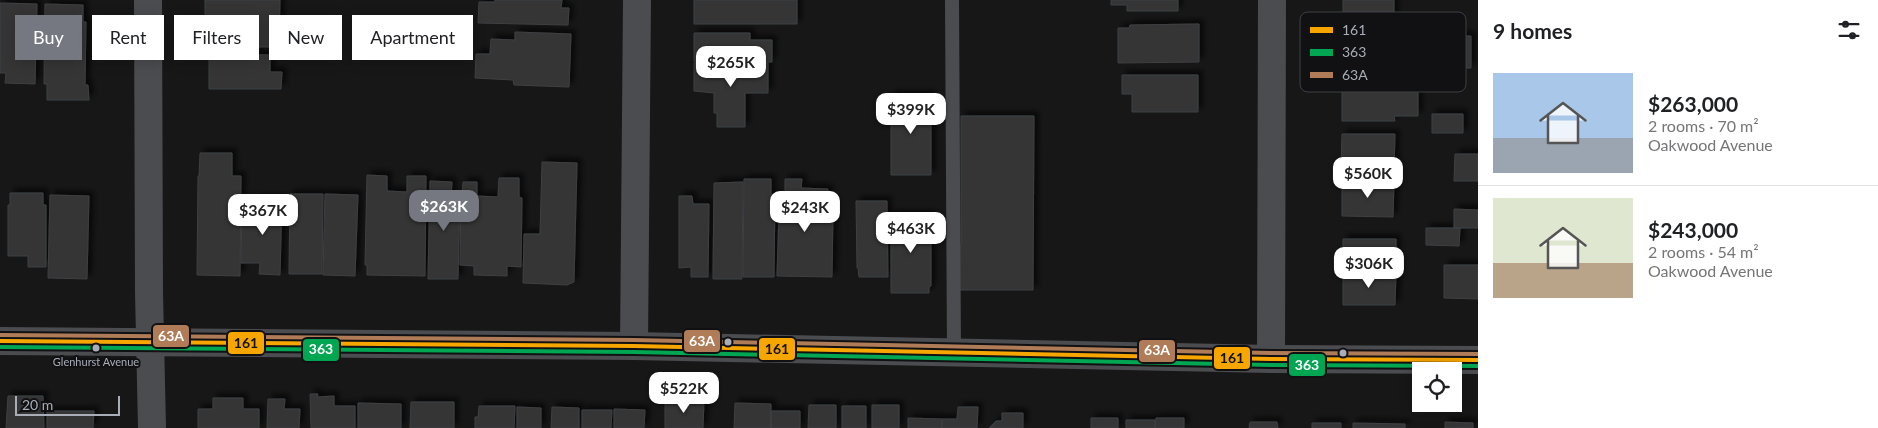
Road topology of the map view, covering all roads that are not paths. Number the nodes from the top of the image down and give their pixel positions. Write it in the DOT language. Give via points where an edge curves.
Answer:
graph roads {
  1 [pos="148,0"];
  2 [pos="637,0"];
  3 [pos="952,0"];
  4 [pos="1272,0"];
  5 [pos="0,340"];
  6 [pos="150,343"];
  7 [pos="634,346"];
  8 [pos="954,354"];
  9 [pos="1271,359"];
  10 [pos="1478,360"];
  11 [pos="152,428"];
  1 -- 6 [label="street"];
  2 -- 7 [label="street"];
  3 -- 8 [label="lane"];
  4 -- 9 [label="street"];
  5 -- 6 [label="street"];
  6 -- 7 [label="street"];
  6 -- 11 [label="street"];
  7 -- 8 [label="street"];
  8 -- 9 [label="street"];
  9 -- 10 [label="street"];
}
